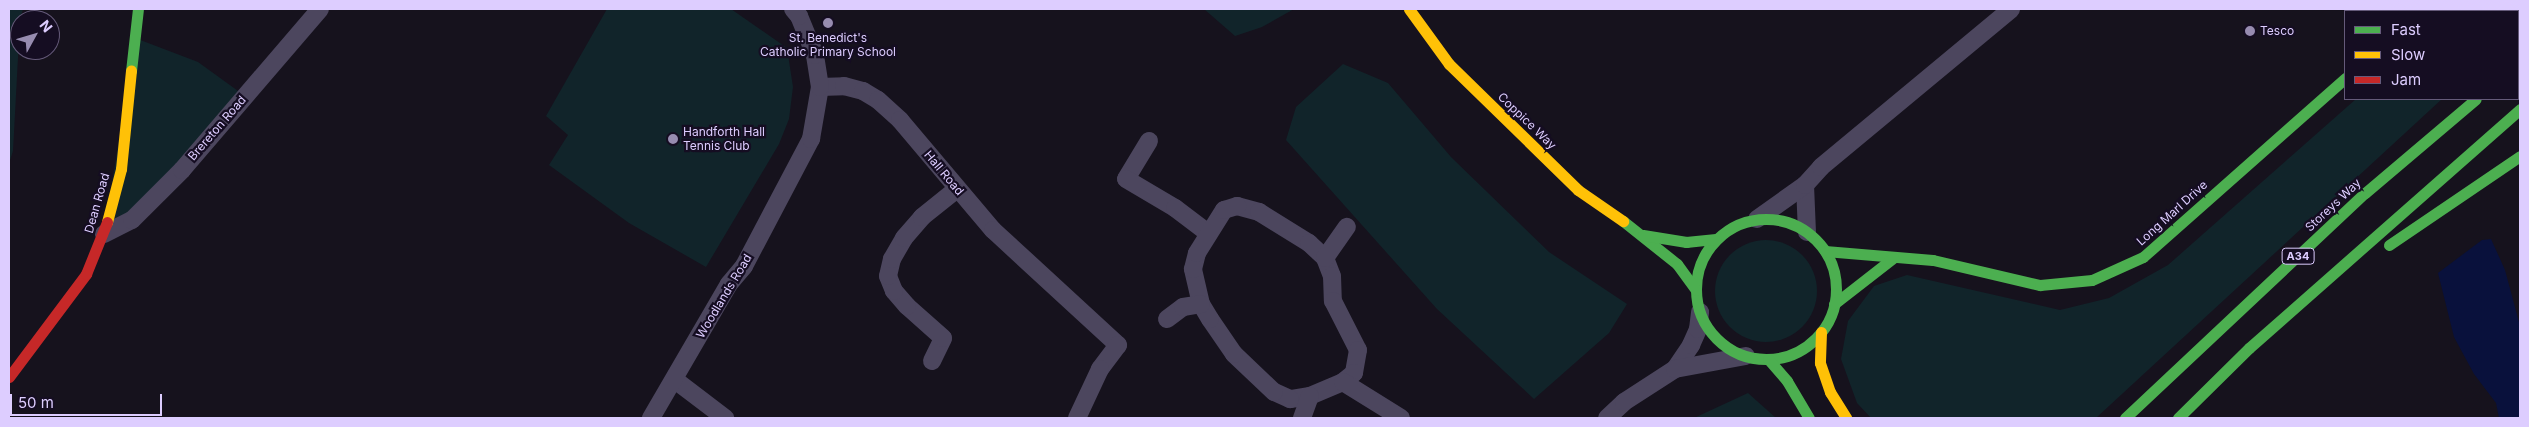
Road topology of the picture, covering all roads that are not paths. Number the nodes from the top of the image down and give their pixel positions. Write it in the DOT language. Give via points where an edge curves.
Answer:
graph roads {
  1 [pos="138,9"];
  2 [pos="320,9"];
  3 [pos="793,9"];
  4 [pos="1409,9"];
  5 [pos="2011,9"];
  6 [pos="2344,79"];
  7 [pos="820,87"];
  8 [pos="2475,100"];
  9 [pos="2520,109"];
  10 [pos="1149,141"];
  11 [pos="2520,156"];
  12 [pos="1805,185"];
  13 [pos="957,189"];
  14 [pos="1757,219"];
  15 [pos="1347,228"];
  16 [pos="1807,232"];
  17 [pos="1208,233"];
  18 [pos="104,234"];
  19 [pos="1643,235"];
  20 [pos="1716,239"];
  21 [pos="1825,250"];
  22 [pos="1325,258"];
  23 [pos="1892,258"];
  24 [pos="1696,290"];
  25 [pos="1201,304"];
  26 [pos="1834,304"];
  27 [pos="1700,312"];
  28 [pos="1167,319"];
  29 [pos="1821,332"];
  30 [pos="2248,348"];
  31 [pos="1746,356"];
  32 [pos="1768,359"];
  33 [pos="932,361"];
  34 [pos="1675,369"];
  35 [pos="9,377"];
  36 [pos="674,380"];
  37 [pos="1344,382"];
  38 [pos="1310,396"];
  39 [pos="651,418"];
  40 [pos="725,418"];
  41 [pos="1077,418"];
  42 [pos="1302,418"];
  43 [pos="1401,418"];
  44 [pos="1607,418"];
  45 [pos="1809,418"];
  46 [pos="1846,418"];
  47 [pos="2125,418"];
  48 [pos="2178,418"];
  1 -- 18 [label="main road, Dean Road" via="121,169"];
  2 -- 18 [label="street, Brereton Road" via="182,170 132,220"];
  3 -- 7 [label="street" via="800,16 814,56"];
  4 -- 19 [label="main road, Coppice Way" via="1449,64 1578,190"];
  5 -- 12 [label="street" via="1821,167"];
  6 -- 23 [label="main road, Long Marl Drive" via="2143,257 2092,280 2040,285 1933,260"];
  7 -- 13 [label="street, Hall Road" via="844,86 863,91 878,100 900,120"];
  7 -- 36 [label="street, Woodlands Road" via="811,138 744,266 729,284"];
  8 -- 47 [label="main road, Storeys Way / A34" via="2365,193"];
  9 -- 30 [label="main road, A34"];
  10 -- 17 [label="street" via="1126,179 1175,208"];
  11 -- 30 [label="main road" via="2440,207"];
  12 -- 14 [label="street"];
  12 -- 16 [label="street"];
  13 -- 33 [label="street" via="922,217 904,238 892,259 888,276 894,291 907,306 943,338"];
  13 -- 41 [label="street, Hall Road" via="993,230 1118,345 1100,369"];
  14 -- 16 [label="main road" via="1786,222"];
  14 -- 20 [label="main road" via="1728,230"];
  15 -- 22 [label="street"];
  16 -- 21 [label="main road"];
  17 -- 22 [label="street" via="1224,210 1237,206 1259,212 1309,243"];
  17 -- 25 [label="street" via="1193,269"];
  18 -- 35 [label="main road, Dean Road" via="86,274"];
  19 -- 20 [label="main road, Coppice Way" via="1686,242"];
  19 -- 24 [label="main road, Coppice Way" via="1677,264"];
  20 -- 24 [label="main road" via="1702,259"];
  21 -- 23 [label="main road, Long Marl Drive"];
  21 -- 26 [label="main road" via="1833,267"];
  22 -- 37 [label="street" via="1332,276 1333,301 1358,350 1358,364"];
  23 -- 26 [label="main road"];
  24 -- 27 [label="main road"];
  25 -- 28 [label="street" via="1183,306"];
  25 -- 38 [label="street" via="1234,354 1256,377 1290,399"];
  26 -- 29 [label="main road"];
  27 -- 31 [label="main road" via="1710,331 1726,347"];
  27 -- 34 [label="street" via="1698,329"];
  29 -- 32 [label="main road" via="1800,349"];
  29 -- 46 [label="main road" via="1820,363 1830,392"];
  30 -- 48 [label="main road, A34"];
  31 -- 32 [label="main road"];
  31 -- 34 [label="street"];
  32 -- 45 [label="main road" via="1787,381"];
  34 -- 44 [label="street" via="1624,402"];
  36 -- 39 [label="street, Woodlands Road"];
  36 -- 40 [label="street"];
  37 -- 38 [label="street"];
  37 -- 43 [label="street"];
  38 -- 42 [label="street"];
}
